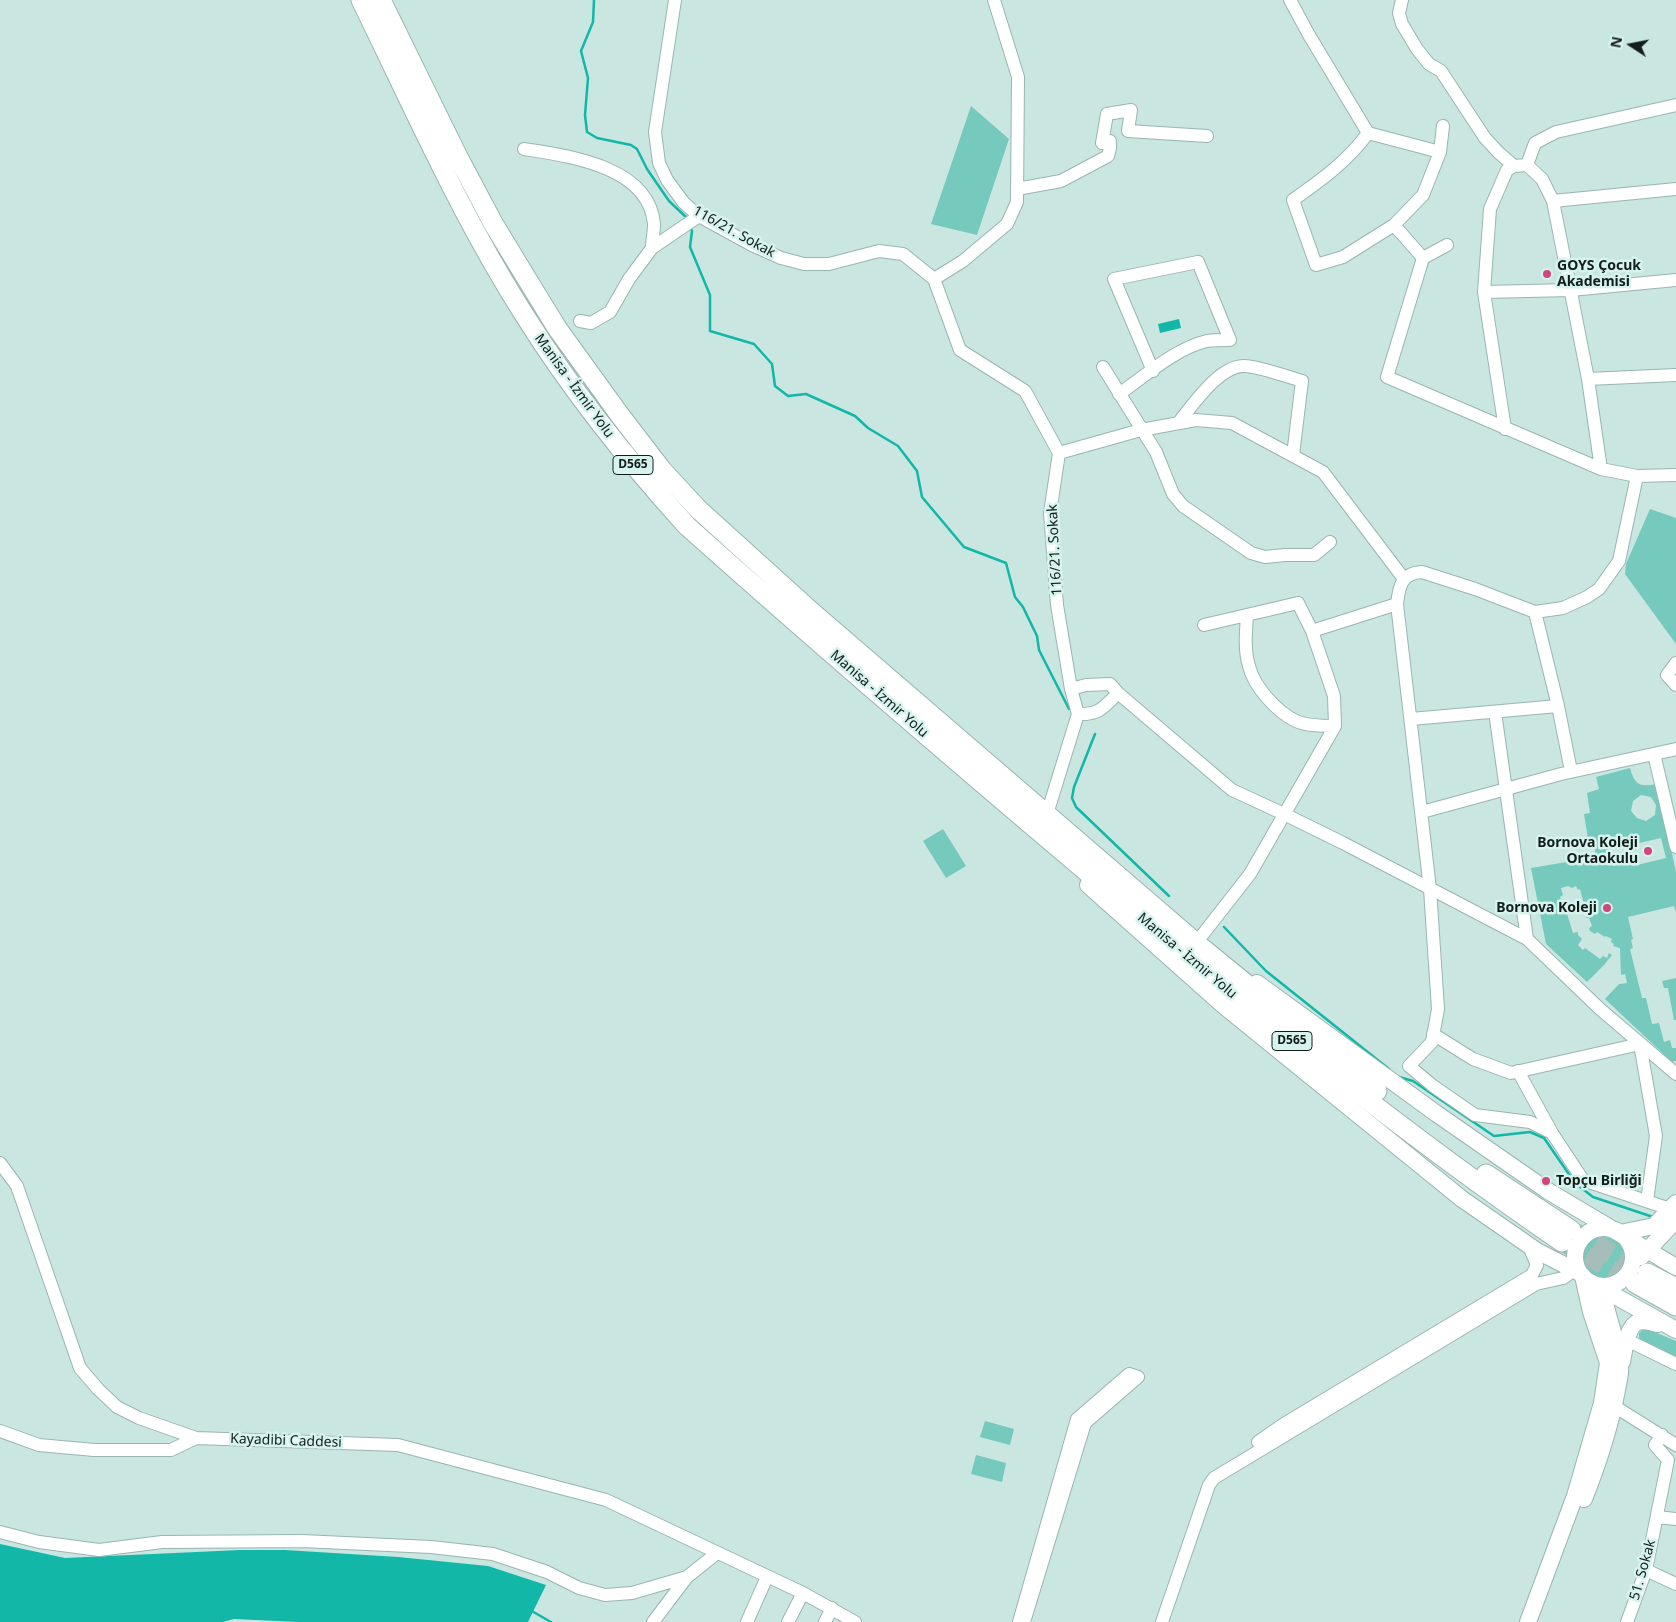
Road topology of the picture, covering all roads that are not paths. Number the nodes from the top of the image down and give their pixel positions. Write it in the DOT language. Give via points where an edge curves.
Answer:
graph roads {
  1 [pos="361,0"];
  2 [pos="381,0"];
  3 [pos="675,0"];
  4 [pos="994,0"];
  5 [pos="1290,0"];
  6 [pos="1402,0"];
  7 [pos="1676,105"];
  8 [pos="1443,126"];
  9 [pos="1368,133"];
  10 [pos="1207,136"];
  11 [pos="524,149"];
  12 [pos="1440,152"];
  13 [pos="1527,165"];
  14 [pos="1514,166"];
  15 [pos="1017,188"];
  16 [pos="1676,189"];
  17 [pos="1553,201"];
  18 [pos="699,216"];
  19 [pos="1394,225"];
  20 [pos="1447,246"];
  21 [pos="652,248"];
  22 [pos="1422,258"];
  23 [pos="934,279"];
  24 [pos="1676,280"];
  25 [pos="1571,290"];
  26 [pos="1484,292"];
  27 [pos="580,321"];
  28 [pos="1103,366"];
  29 [pos="1153,371"];
  30 [pos="1676,375"];
  31 [pos="1588,379"];
  32 [pos="1119,394"];
  33 [pos="1178,423"];
  34 [pos="1505,429"];
  35 [pos="1141,430"];
  36 [pos="1059,453"];
  37 [pos="1293,455"];
  38 [pos="1601,468"];
  39 [pos="1676,475"];
  40 [pos="1637,476"];
  41 [pos="1330,542"];
  42 [pos="1404,579"];
  43 [pos="1397,604"];
  44 [pos="1535,612"];
  45 [pos="1247,616"];
  46 [pos="1204,625"];
  47 [pos="1312,631"];
  48 [pos="1676,663"];
  49 [pos="1676,685"];
  50 [pos="1071,689"];
  51 [pos="1118,693"];
  52 [pos="1558,706"];
  53 [pos="1495,712"];
  54 [pos="1078,714"];
  55 [pos="1411,719"];
  56 [pos="1335,726"];
  57 [pos="1676,750"];
  58 [pos="1654,754"];
  59 [pos="1572,772"];
  60 [pos="1506,789"];
  61 [pos="1422,812"];
  62 [pos="1284,814"];
  63 [pos="1040,820"];
  64 [pos="1676,847"];
  65 [pos="1430,889"];
  66 [pos="1526,939"];
  67 [pos="1199,946"];
  68 [pos="1433,1034"];
  69 [pos="1640,1044"];
  70 [pos="1518,1071"];
  71 [pos="1676,1074"];
  72 [pos="1552,1133"];
  73 [pos="0,1163"];
  74 [pos="1646,1201"];
  75 [pos="1674,1211"];
  76 [pos="1620,1233"];
  77 [pos="1528,1244"];
  78 [pos="1646,1250"];
  79 [pos="1676,1267"];
  80 [pos="1579,1273"];
  81 [pos="1637,1275"];
  82 [pos="1601,1286"];
  83 [pos="1676,1288"];
  84 [pos="1676,1306"];
  85 [pos="1673,1329"];
  86 [pos="1627,1340"];
  87 [pos="1676,1364"];
  88 [pos="1621,1369"];
  89 [pos="1614,1406"];
  90 [pos="0,1431"];
  91 [pos="1662,1435"];
  92 [pos="196,1438"];
  93 [pos="1676,1445"];
  94 [pos="1657,1517"];
  95 [pos="1676,1520"];
  96 [pos="0,1532"];
  97 [pos="717,1553"];
  98 [pos="1646,1570"];
  99 [pos="687,1577"];
  100 [pos="768,1577"];
  101 [pos="1676,1584"];
  102 [pos="803,1593"];
  103 [pos="832,1608"];
  104 [pos="653,1622"];
  105 [pos="747,1622"];
  106 [pos="788,1622"];
  107 [pos="825,1622"];
  108 [pos="855,1622"];
  109 [pos="1019,1622"];
  110 [pos="1024,1622"];
  111 [pos="1157,1622"];
  112 [pos="1162,1622"];
  113 [pos="1528,1622"];
  114 [pos="1535,1622"];
  115 [pos="1627,1622"];
  1 -- 63 [label="highway, Manisa - İzmir Yolu / D565" via="478,236 525,316 613,441 686,526"];
  2 -- 63 [label="highway, Manisa - İzmir Yolu / D565" via="458,157 518,266 557,328 662,470 698,509"];
  3 -- 18 [label="street, 116/21. Sokak" via="655,132 656,149 666,180"];
  4 -- 15 [label="street" via="1018,77"];
  5 -- 9 [label="street"];
  6 -- 14 [label="street" via="1399,13 1402,24 1417,49 1429,64 1441,71 1485,138"];
  7 -- 13 [label="street" via="1556,132 1535,143"];
  8 -- 12 [label="street"];
  9 -- 12 [label="street"];
  9 -- 19 [label="street" via="1357,149 1329,175 1293,200 1316,265 1343,257"];
  10 -- 15 [label="street" via="1128,130 1131,110 1107,114 1102,144 1110,142 1108,156 1061,181"];
  11 -- 21 [label="street" via="563,155 604,167 626,178 647,201 654,224"];
  12 -- 19 [label="street" via="1423,195"];
  13 -- 14 [label="street"];
  13 -- 17 [label="street" via="1542,179"];
  14 -- 26 [label="street" via="1507,170 1490,208"];
  15 -- 23 [label="street" via="1017,202 1007,224 963,261"];
  16 -- 17 [label="street"];
  17 -- 25 [label="street"];
  18 -- 21 [label="street"];
  18 -- 23 [label="street, 116/21. Sokak" via="781,258 804,264 829,264 879,251 904,254"];
  19 -- 22 [label="street"];
  20 -- 22 [label="street"];
  21 -- 27 [label="street" via="610,312 591,323"];
  22 -- 34 [label="street" via="1387,377"];
  23 -- 36 [label="street" via="960,350 1025,391"];
  24 -- 25 [label="street"];
  25 -- 26 [label="street"];
  25 -- 31 [label="street"];
  26 -- 34 [label="street"];
  28 -- 32 [label="street"];
  29 -- 29 [label="street" via="1193,346 1207,341 1230,340 1198,262 1114,279"];
  29 -- 32 [label="street"];
  30 -- 31 [label="street"];
  31 -- 38 [label="street"];
  32 -- 35 [label="street"];
  33 -- 35 [label="street"];
  33 -- 37 [label="street" via="1196,420 1232,423"];
  33 -- 37 [label="street" via="1218,376 1232,367 1244,365 1302,380"];
  34 -- 38 [label="street"];
  35 -- 36 [label="street"];
  35 -- 41 [label="street" via="1156,452 1173,494 1184,506 1251,553 1265,557 1314,555"];
  36 -- 50 [label="street, 116/21. Sokak" via="1050,513 1057,605"];
  37 -- 42 [label="street" via="1323,472"];
  38 -- 40 [label="street"];
  39 -- 40 [label="street"];
  40 -- 44 [label="street" via="1620,559 1599,589 1563,608"];
  42 -- 43 [label="street"];
  42 -- 44 [label="street" via="1414,572 1429,574"];
  43 -- 47 [label="street"];
  43 -- 55 [label="street"];
  44 -- 52 [label="street"];
  45 -- 46 [label="street"];
  45 -- 47 [label="street" via="1298,603"];
  45 -- 56 [label="street" via="1249,666 1269,701 1297,721"];
  47 -- 56 [label="street" via="1334,696"];
  48 -- 49 [label="street" via="1667,675"];
  50 -- 51 [label="street" via="1086,684 1110,684"];
  50 -- 54 [label="street, 116/21. Sokak"];
  51 -- 54 [label="street" via="1102,709"];
  51 -- 62 [label="street" via="1232,790"];
  52 -- 53 [label="street"];
  52 -- 59 [label="street"];
  53 -- 55 [label="street"];
  53 -- 60 [label="street"];
  54 -- 63 [label="street"];
  55 -- 61 [label="street"];
  56 -- 62 [label="street"];
  57 -- 58 [label="street"];
  58 -- 59 [label="street"];
  58 -- 64 [label="street"];
  59 -- 60 [label="street"];
  60 -- 61 [label="street"];
  60 -- 66 [label="street"];
  61 -- 65 [label="street"];
  62 -- 65 [label="street"];
  62 -- 67 [label="street" via="1250,874"];
  63 -- 67 [label="highway, Manisa - İzmir Yolu / D565"];
  63 -- 67 [label="highway, Manisa - İzmir Yolu / D565" via="1196,964 1287,1037 1510,1206 1567,1236 1374,1088"];
  63 -- 77 [label="main road" via="1078,875 1224,1006 1462,1198"];
  65 -- 66 [label="street"];
  65 -- 68 [label="street" via="1438,1009"];
  66 -- 69 [label="street"];
  67 -- 76 [label="main road" via="1260,984 1548,1191"];
  68 -- 70 [label="street" via="1473,1059 1511,1073"];
  68 -- 72 [label="street" via="1432,1042 1408,1066 1475,1115 1530,1122"];
  69 -- 70 [label="street"];
  69 -- 71 [label="street"];
  69 -- 74 [label="street" via="1656,1136"];
  70 -- 72 [label="street"];
  72 -- 74 [label="street" via="1582,1180"];
  73 -- 92 [label="street, Kayadibi Caddesi" via="17,1186 80,1368 117,1407"];
  74 -- 75 [label="street"];
  75 -- 76 [label="main road" via="1654,1226"];
  75 -- 78 [label="main road"];
  76 -- 78 [label="main road"];
  76 -- 80 [label="main road" via="1603,1228 1586,1234 1576,1250"];
  76 -- 81 [label="main road" via="1628,1240"];
  77 -- 80 [label="main road"];
  77 -- 111 [label="street" via="1537,1265 1532,1275 1284,1424 1214,1471 1206,1483"];
  78 -- 79 [label="main road"];
  78 -- 81 [label="main road"];
  80 -- 82 [label="main road"];
  80 -- 112 [label="street" via="1536,1284 1214,1478"];
  80 -- 113 [label="main road" via="1608,1363 1602,1403 1575,1496"];
  81 -- 82 [label="main road"];
  81 -- 83 [label="highway"];
  81 -- 84 [label="highway"];
  82 -- 85 [label="main road"];
  82 -- 88 [label="main road"];
  85 -- 86 [label="main road" via="1638,1322"];
  86 -- 87 [label="street"];
  86 -- 88 [label="main road"];
  88 -- 89 [label="main road"];
  89 -- 91 [label="street"];
  89 -- 114 [label="main road" via="1596,1468"];
  90 -- 92 [label="street" via="39,1445 94,1450 171,1450"];
  91 -- 93 [label="street"];
  91 -- 94 [label="street, 51. Sokak" via="1655,1445 1668,1460"];
  92 -- 97 [label="street, Kayadibi Caddesi" via="398,1445 606,1500"];
  94 -- 95 [label="street"];
  94 -- 98 [label="street, 51. Sokak"];
  96 -- 99 [label="street" via="39,1542 98,1550 162,1542 302,1541 431,1546 493,1554 605,1595 632,1593"];
  97 -- 99 [label="street"];
  97 -- 100 [label="street, Kayadibi Caddesi"];
  98 -- 101 [label="street"];
  98 -- 115 [label="street, 51. Sokak"];
  99 -- 104 [label="street"];
  100 -- 102 [label="street, Kayadibi Caddesi"];
  100 -- 105 [label="street"];
  102 -- 103 [label="street, Kayadibi Caddesi"];
  102 -- 106 [label="street"];
  103 -- 107 [label="street"];
  103 -- 108 [label="street, Kayadibi Caddesi"];
  109 -- 110 [label="street" via="1078,1420 1129,1374 1138,1378 1085,1423"];
}
